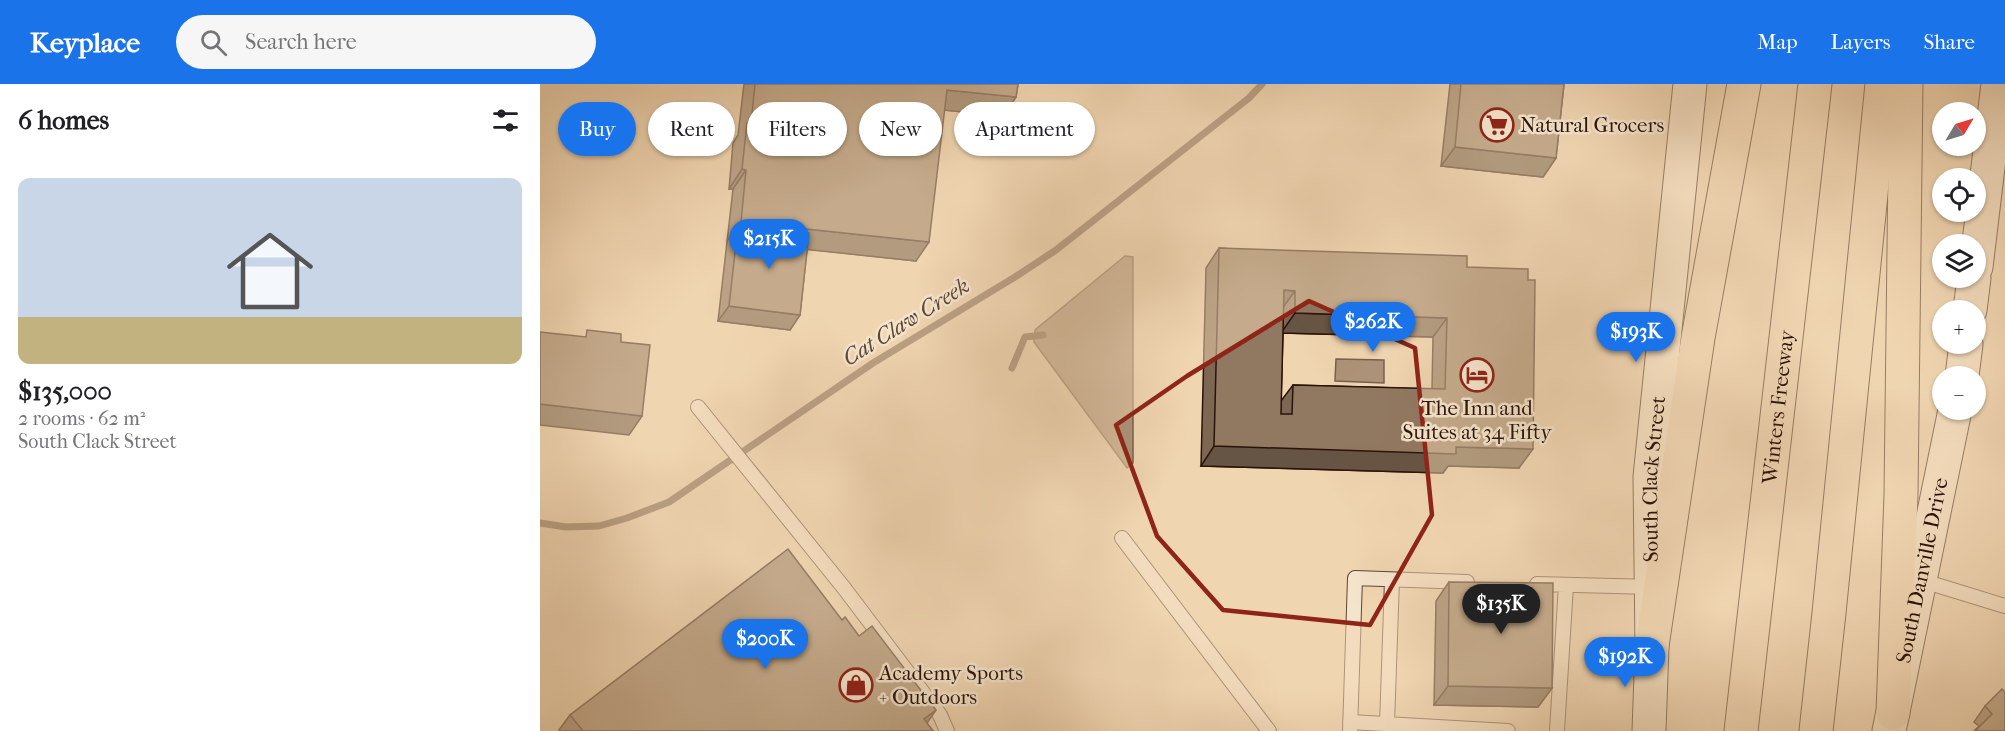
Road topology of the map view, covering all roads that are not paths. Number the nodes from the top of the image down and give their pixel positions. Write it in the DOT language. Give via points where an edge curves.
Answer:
graph roads {
  1 [pos="1689,84"];
  2 [pos="1744,84"];
  3 [pos="1815,84"];
  4 [pos="1882,84"];
  5 [pos="1906,84"];
  6 [pos="1998,84"];
  7 [pos="1980,234"];
  8 [pos="698,406"];
  9 [pos="1953,420"];
  10 [pos="1122,538"];
  11 [pos="1392,580"];
  12 [pos="1920,580"];
  13 [pos="1485,582"];
  14 [pos="1520,583"];
  15 [pos="1566,585"];
  16 [pos="1652,587"];
  17 [pos="2005,606"];
  18 [pos="1652,646"];
  19 [pos="1891,722"];
  20 [pos="1387,724"];
  21 [pos="1350,726"];
  22 [pos="947,731"];
  23 [pos="1269,731"];
  24 [pos="1508,731"];
  25 [pos="1557,731"];
  26 [pos="1649,731"];
  27 [pos="1741,731"];
  28 [pos="1816,731"];
  1 -- 16 [label="main road, South Clack Street" via="1650,477"];
  2 -- 18 [label="highway" via="1698,338"];
  3 -- 27 [label="highway, Winters Freeway"];
  4 -- 28 [label="highway"];
  5 -- 19 [label="highway" via="1901,495"];
  6 -- 7 [label="main road"];
  8 -- 22 [label="lane" via="844,588 940,715"];
  9 -- 12 [label="main road, South Danville Drive"];
  10 -- 23 [label="lane"];
  11 -- 13 [label="lane"];
  11 -- 20 [label="lane"];
  11 -- 21 [label="lane" via="1355,578"];
  12 -- 17 [label="lane"];
  12 -- 19 [label="main road, South Danville Drive"];
  14 -- 15 [label="lane"];
  15 -- 16 [label="lane"];
  15 -- 25 [label="lane"];
  16 -- 18 [label="main road, South Clack Street"];
  18 -- 26 [label="main road, South Clack Street"];
  20 -- 21 [label="lane"];
  20 -- 24 [label="lane"];
}
